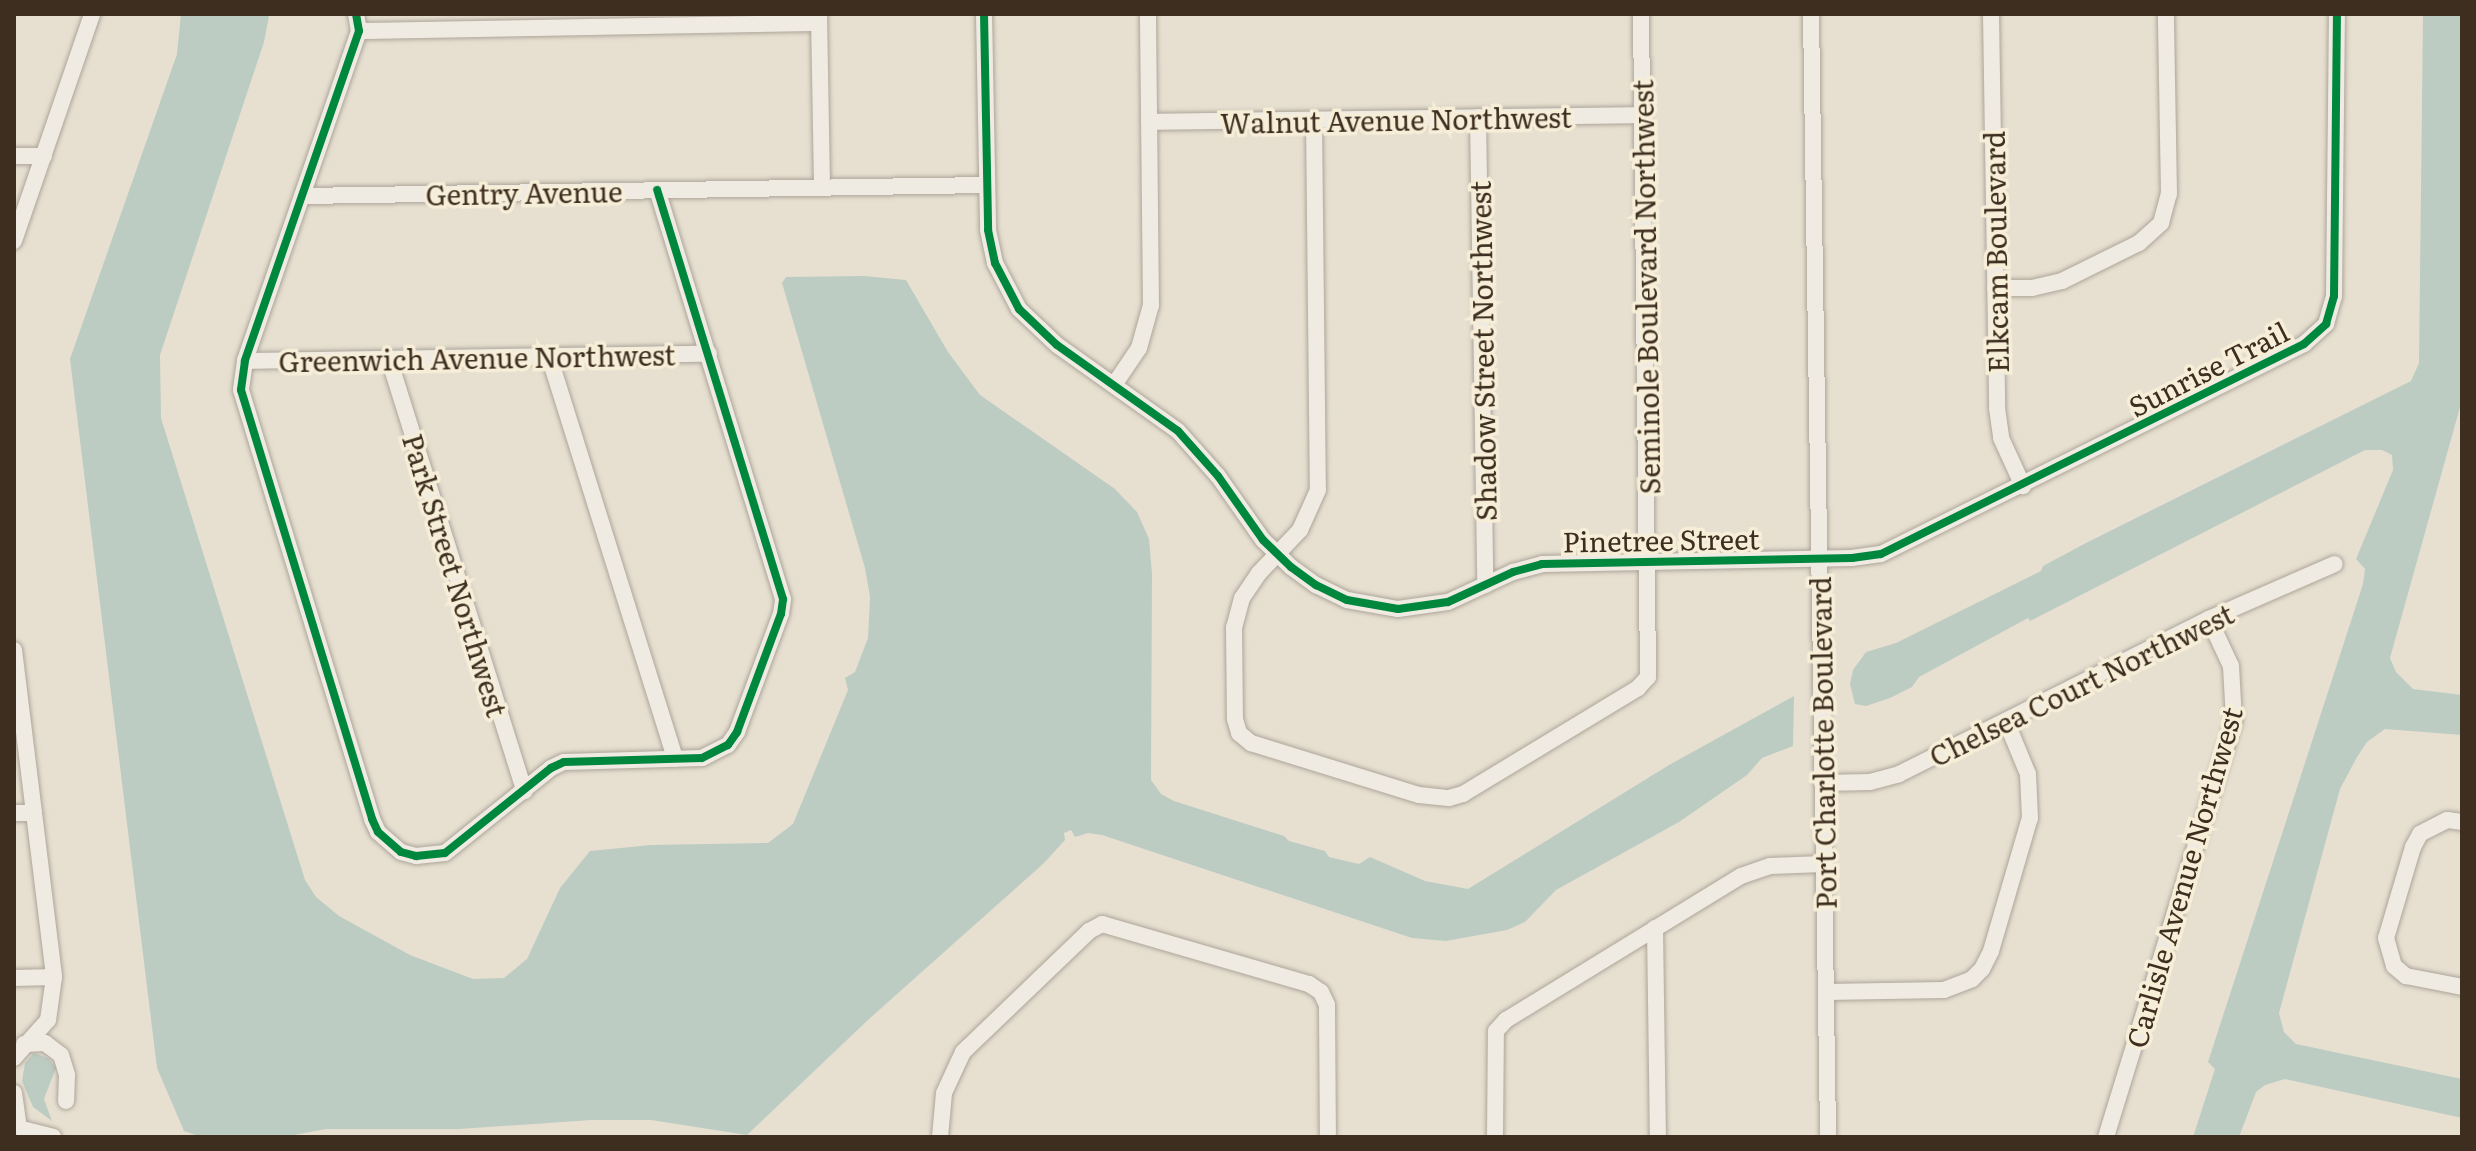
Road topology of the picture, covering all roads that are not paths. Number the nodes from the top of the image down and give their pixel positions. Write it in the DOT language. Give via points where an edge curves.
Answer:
graph roads {
  1 [pos="92,14"];
  2 [pos="984,14"];
  3 [pos="1148,14"];
  4 [pos="1641,14"];
  5 [pos="1811,14"];
  6 [pos="1991,14"];
  7 [pos="2166,14"];
  8 [pos="2337,14"];
  9 [pos="819,19"];
  10 [pos="358,22"];
  11 [pos="1642,115"];
  12 [pos="1478,117"];
  13 [pos="1314,120"];
  14 [pos="1149,122"];
  15 [pos="14,156"];
  16 [pos="44,156"];
  17 [pos="986,185"];
  18 [pos="822,188"];
  19 [pos="657,190"];
  20 [pos="302,196"];
  21 [pos="14,241"];
  22 [pos="1995,288"];
  23 [pos="709,354"];
  24 [pos="549,356"];
  25 [pos="389,359"];
  26 [pos="245,361"];
  27 [pos="1114,385"];
  28 [pos="2023,486"];
  29 [pos="1277,554"];
  30 [pos="1819,558"];
  31 [pos="1649,561"];
  32 [pos="2335,564"];
  33 [pos="1485,585"];
  34 [pos="2209,619"];
  35 [pos="14,650"];
  36 [pos="2006,721"];
  37 [pos="675,759"];
  38 [pos="1822,783"];
  39 [pos="524,791"];
  40 [pos="14,813"];
  41 [pos="34,813"];
  42 [pos="2462,822"];
  43 [pos="1823,864"];
  44 [pos="1655,928"];
  45 [pos="54,977"];
  46 [pos="14,978"];
  47 [pos="2462,987"];
  48 [pos="1826,992"];
  49 [pos="24,1044"];
  50 [pos="14,1058"];
  51 [pos="14,1093"];
  52 [pos="66,1101"];
  53 [pos="19,1127"];
  54 [pos="53,1137"];
  55 [pos="940,1137"];
  56 [pos="1328,1137"];
  57 [pos="1495,1137"];
  58 [pos="1658,1137"];
  59 [pos="1828,1137"];
  60 [pos="2106,1137"];
  1 -- 16 [label="street"];
  2 -- 17 [label="street, Pinetree Street"];
  3 -- 14 [label="street"];
  4 -- 11 [label="street, Seminole Boulevard Northwest"];
  5 -- 30 [label="street, Port Charlotte Boulevard"];
  6 -- 22 [label="street, Elkcam Boulevard"];
  7 -- 22 [label="street" via="2169,194 2161,223 2139,243 2062,281"];
  8 -- 28 [label="street, Sunrise Trail" via="2334,296 2326,324 2304,344"];
  9 -- 10 [label="street"];
  9 -- 18 [label="street"];
  10 -- 20 [label="street"];
  11 -- 12 [label="street, Walnut Avenue Northwest"];
  11 -- 31 [label="street, Seminole Boulevard Northwest"];
  12 -- 13 [label="street, Walnut Avenue Northwest"];
  12 -- 33 [label="street, Shadow Street Northwest"];
  13 -- 14 [label="street, Walnut Avenue Northwest"];
  13 -- 29 [label="street" via="1318,490 1308,518"];
  14 -- 27 [label="street" via="1151,305 1139,348"];
  15 -- 16 [label="street"];
  16 -- 21 [label="street"];
  17 -- 18 [label="street, Gentry Avenue"];
  17 -- 27 [label="street, Pinetree Street" via="991,247 1010,294 1043,334"];
  18 -- 19 [label="street, Gentry Avenue"];
  19 -- 20 [label="street, Gentry Avenue"];
  19 -- 23 [label="street"];
  20 -- 26 [label="street"];
  22 -- 28 [label="street, Elkcam Boulevard" via="1998,423"];
  23 -- 24 [label="street, Greenwich Avenue Northwest"];
  23 -- 37 [label="street" via="783,599 728,745 702,758"];
  24 -- 25 [label="street, Greenwich Avenue Northwest"];
  24 -- 37 [label="street"];
  25 -- 26 [label="street, Greenwich Avenue Northwest"];
  25 -- 39 [label="street, Park Street Northwest"];
  26 -- 39 [label="street" via="243,405 378,832 401,852 445,853"];
  27 -- 29 [label="street, Pinetree Street" via="1166,421 1199,453"];
  28 -- 30 [label="street, Sunrise Trail" via="1896,549 1866,557"];
  29 -- 31 [label="street, Seminole Boulevard Northwest" via="1249,585 1237,612 1239,733 1251,743 1434,798 1463,794 1648,677"];
  29 -- 33 [label="street, Pinetree Street" via="1331,593 1380,608 1432,606"];
  30 -- 31 [label="street, Pinetree Street"];
  30 -- 38 [label="street, Port Charlotte Boulevard"];
  31 -- 33 [label="street, Pinetree Street" via="1542,564"];
  32 -- 34 [label="street, Chelsea Court Northwest"];
  34 -- 36 [label="street, Chelsea Court Northwest"];
  34 -- 60 [label="street, Carlisle Avenue Northwest" via="2231,666 2234,720"];
  35 -- 41 [label="street"];
  36 -- 38 [label="street, Chelsea Court Northwest" via="1885,779"];
  36 -- 48 [label="street" via="2028,774 2030,818 1982,969 1944,990"];
  37 -- 39 [label="street" via="564,762"];
  38 -- 43 [label="street, Port Charlotte Boulevard"];
  40 -- 41 [label="street"];
  41 -- 45 [label="street"];
  42 -- 47 [label="street" via="2447,820 2420,834 2386,938 2394,966 2406,976"];
  43 -- 44 [label="street" via="1755,870"];
  43 -- 48 [label="street, Port Charlotte Boulevard"];
  44 -- 57 [label="street" via="1496,1031"];
  44 -- 58 [label="street"];
  45 -- 46 [label="street"];
  45 -- 49 [label="street" via="48,1020"];
  48 -- 59 [label="street, Port Charlotte Boulevard"];
  49 -- 50 [label="street"];
  49 -- 52 [label="street" via="45,1043 61,1055"];
  51 -- 53 [label="street"];
  53 -- 54 [label="street"];
  55 -- 56 [label="street" via="944,1093 963,1052 1102,924 1309,984 1321,992 1327,1005"];
}
